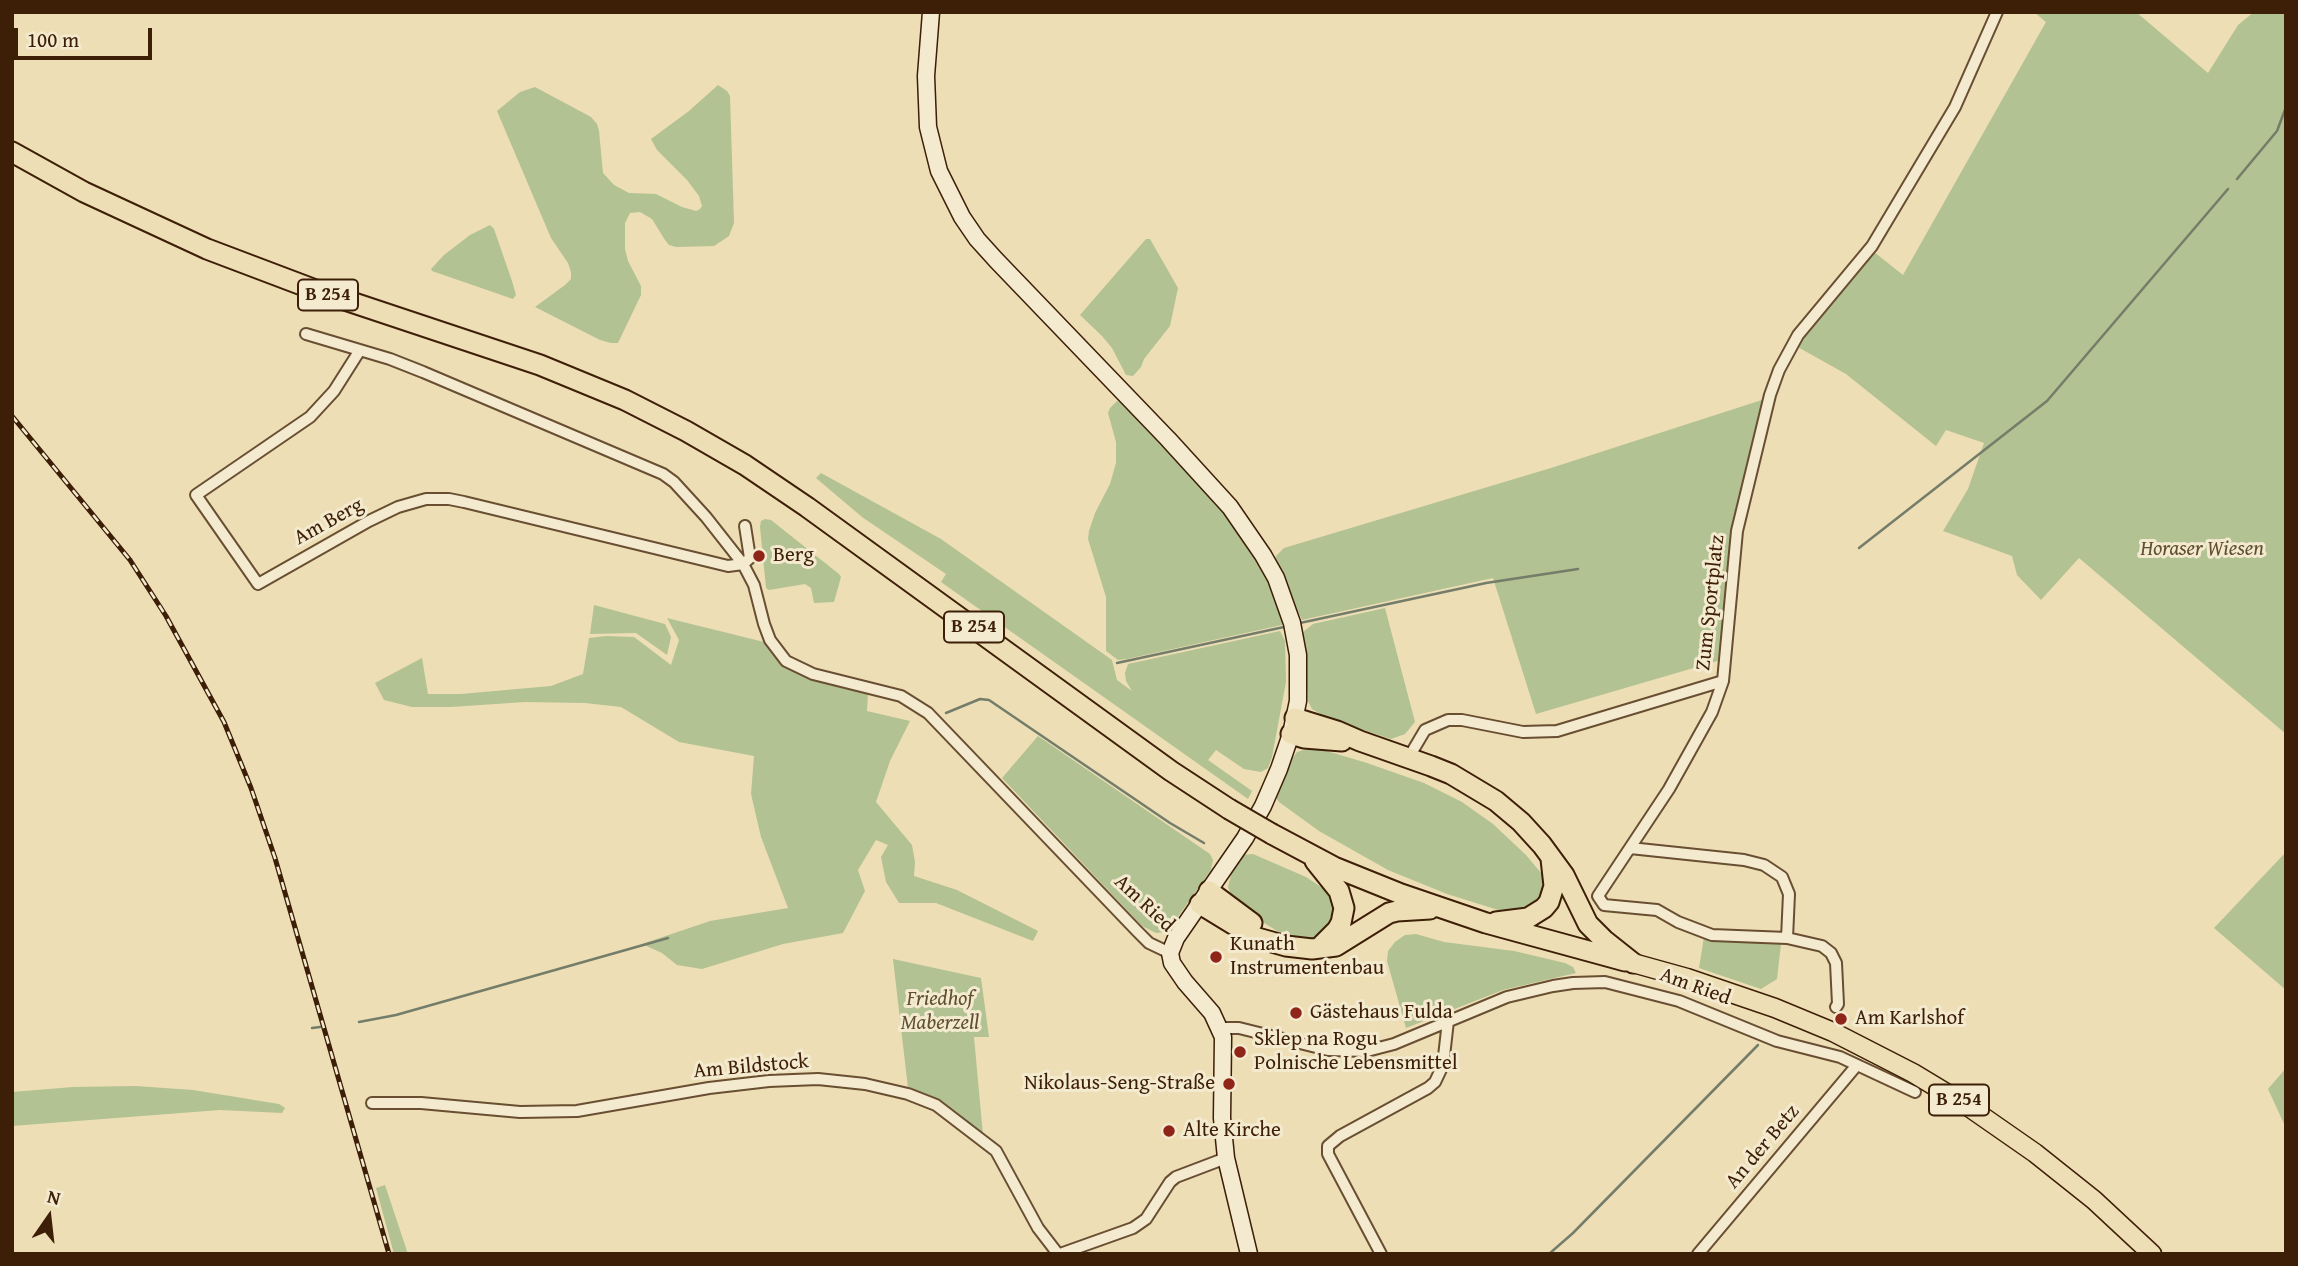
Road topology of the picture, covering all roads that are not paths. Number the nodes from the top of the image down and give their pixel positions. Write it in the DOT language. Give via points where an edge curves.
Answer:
graph roads {
  1 [pos="931,12"];
  2 [pos="1997,12"];
  3 [pos="12,152"];
  4 [pos="306,334"];
  5 [pos="360,350"];
  6 [pos="745,526"];
  7 [pos="743,564"];
  8 [pos="1723,681"];
  9 [pos="1293,726"];
  10 [pos="1409,757"];
  11 [pos="1630,848"];
  12 [pos="1309,855"];
  13 [pos="1550,858"];
  14 [pos="1205,897"];
  15 [pos="1444,909"];
  16 [pos="1486,923"];
  17 [pos="1787,939"];
  18 [pos="1320,947"];
  19 [pos="1170,953"];
  20 [pos="1633,963"];
  21 [pos="1836,1007"];
  22 [pos="1448,1021"];
  23 [pos="1220,1028"];
  24 [pos="1857,1065"];
  25 [pos="1914,1093"];
  26 [pos="372,1103"];
  27 [pos="1226,1158"];
  28 [pos="1059,1254"];
  29 [pos="1249,1254"];
  30 [pos="1381,1254"];
  31 [pos="1698,1254"];
  32 [pos="2152,1254"];
  1 -- 9 [label="street" via="928,127 949,194 983,246 1208,481 1247,529 1276,578 1292,623 1300,680"];
  2 -- 8 [label="street, Zum Sportplatz" via="1955,107 1872,246 1798,335 1779,370 1737,531"];
  3 -- 12 [label="highway, B 254, bridge" via="84,192 207,249 540,365 686,431 807,507 1171,771"];
  4 -- 5 [label="street"];
  5 -- 7 [label="street" via="423,372 663,474 706,517"];
  5 -- 7 [label="street, Am Berg" via="334,391 310,417 196,495 257,584 398,507 437,498 727,566"];
  6 -- 7 [label="street" via="750,558"];
  7 -- 19 [label="street, Am Ried" via="770,640 786,661 813,674 901,696 928,713 1137,931"];
  8 -- 10 [label="street" via="1557,731 1523,732 1448,720 1425,730"];
  8 -- 11 [label="street, Zum Sportplatz" via="1712,712"];
  9 -- 10 [label="highway" via="1337,731"];
  9 -- 14 [label="street" via="1263,806"];
  10 -- 13 [label="highway" via="1451,774 1496,801 1533,834"];
  11 -- 17 [label="street" via="1764,865 1782,877 1789,894"];
  11 -- 17 [label="street, Zum Sportplatz" via="1598,895 1604,905 1657,910 1712,935"];
  12 -- 15 [label="highway, B 254"];
  12 -- 18 [label="highway" via="1339,891 1344,908 1337,930"];
  13 -- 16 [label="highway" via="1554,886 1544,908 1528,918"];
  13 -- 20 [label="highway" via="1564,875 1588,924"];
  14 -- 18 [label="highway" via="1254,937 1299,948"];
  14 -- 19 [label="street"];
  15 -- 16 [label="highway, B 254"];
  15 -- 18 [label="highway" via="1397,911 1336,946"];
  16 -- 20 [label="highway, B 254"];
  17 -- 21 [label="street" via="1822,946 1831,953 1836,963"];
  19 -- 23 [label="street, Am Ried" via="1172,963"];
  20 -- 32 [label="main road, B 254" via="1775,1008 1913,1073 2035,1153 2094,1199"];
  22 -- 23 [label="street, Am Ried" via="1367,1051 1328,1050 1239,1028"];
  22 -- 24 [label="street, Am Ried" via="1543,988 1605,982 1679,1000 1777,1041 1826,1052"];
  22 -- 30 [label="street" via="1443,1065 1435,1082 1328,1146 1328,1154"];
  23 -- 27 [label="street"];
  24 -- 25 [label="street, Am Ried"];
  24 -- 31 [label="street, An der Betz"];
  26 -- 28 [label="street, Am Bildstock" via="577,1111 769,1081 818,1079 865,1084 936,1105 996,1151 1038,1228"];
  27 -- 28 [label="street" via="1176,1177 1146,1219 1133,1228"];
  27 -- 29 [label="street"];
}
